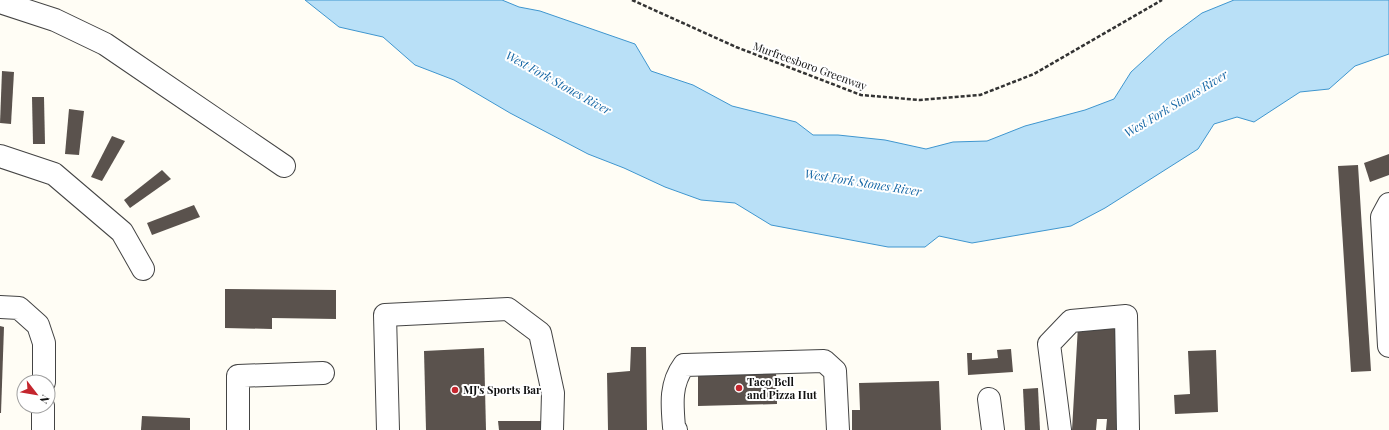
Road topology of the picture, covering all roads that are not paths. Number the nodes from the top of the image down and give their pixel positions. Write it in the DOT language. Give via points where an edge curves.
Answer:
graph roads {
  1 [pos="0,2"];
  2 [pos="37,7"];
  3 [pos="0,156"];
  4 [pos="284,166"];
  5 [pos="1389,204"];
  6 [pos="143,269"];
  7 [pos="0,308"];
  8 [pos="1389,346"];
  9 [pos="323,373"];
  10 [pos="44,374"];
  11 [pos="989,399"];
  12 [pos="43,414"];
  13 [pos="43,430"];
  14 [pos="238,430"];
  15 [pos="388,430"];
  16 [pos="552,430"];
  17 [pos="676,430"];
  18 [pos="838,430"];
  19 [pos="992,430"];
  20 [pos="1060,430"];
  21 [pos="1128,430"];
  1 -- 2 [label="street"];
  2 -- 4 [label="street" via="56,20 105,44"];
  3 -- 6 [label="street" via="54,174 122,232"];
  5 -- 8 [label="street" via="1382,217"];
  7 -- 10 [label="street" via="19,308 38,325 44,343"];
  9 -- 14 [label="street" via="238,376"];
  11 -- 19 [label="street"];
  12 -- 13 [label="street"];
  15 -- 16 [label="street" via="385,315 508,309 540,333 553,393"];
  17 -- 18 [label="street" via="672,404 677,375 684,365 824,361 836,371"];
  20 -- 21 [label="street" via="1049,344 1071,321 1126,316"];
}
